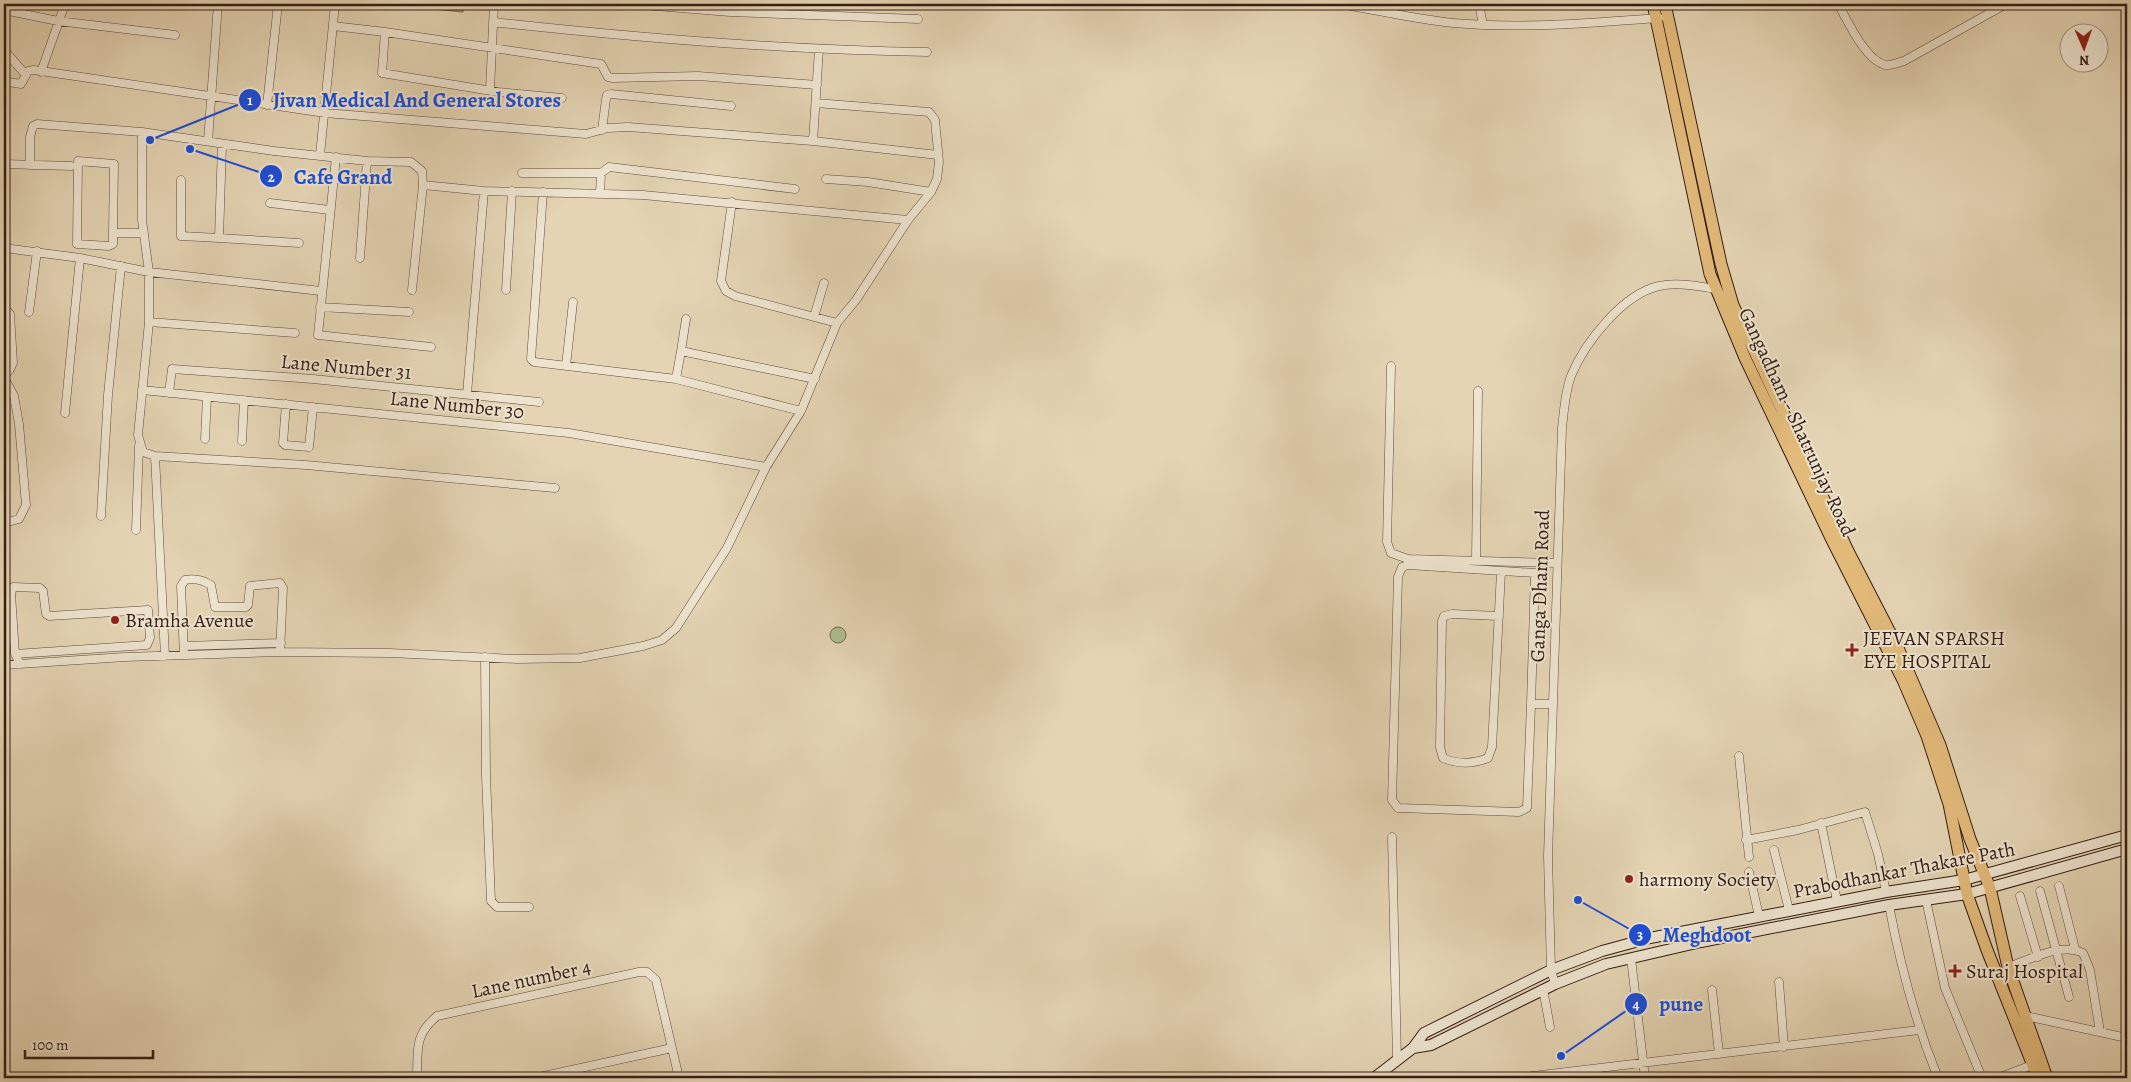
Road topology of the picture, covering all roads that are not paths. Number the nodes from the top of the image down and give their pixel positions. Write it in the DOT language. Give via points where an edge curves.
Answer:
graph roads {
  1 [pos="65,4"];
  2 [pos="218,4"];
  3 [pos="278,4"];
  4 [pos="335,4"];
  5 [pos="494,4"];
  6 [pos="631,4"];
  7 [pos="1340,4"];
  8 [pos="1479,4"];
  9 [pos="1653,4"];
  10 [pos="1665,4"];
  11 [pos="1838,4"];
  12 [pos="2006,4"];
  13 [pos="4,10"];
  14 [pos="1662,18"];
  15 [pos="918,19"];
  16 [pos="58,20"];
  17 [pos="493,22"];
  18 [pos="1482,25"];
  19 [pos="333,26"];
  20 [pos="385,32"];
  21 [pos="175,35"];
  22 [pos="494,48"];
  23 [pos="819,49"];
  24 [pos="4,50"];
  25 [pos="927,52"];
  26 [pos="41,72"];
  27 [pos="26,74"];
  28 [pos="608,77"];
  29 [pos="8,82"];
  30 [pos="817,85"];
  31 [pos="615,86"];
  32 [pos="490,90"];
  33 [pos="211,97"];
  34 [pos="562,98"];
  35 [pos="267,104"];
  36 [pos="816,104"];
  37 [pos="731,106"];
  38 [pos="325,113"];
  39 [pos="1691,122"];
  40 [pos="1678,125"];
  41 [pos="602,130"];
  42 [pos="142,132"];
  43 [pos="813,141"];
  44 [pos="208,142"];
  45 [pos="222,145"];
  46 [pos="320,155"];
  47 [pos="938,155"];
  48 [pos="336,157"];
  49 [pos="367,161"];
  50 [pos="4,164"];
  51 [pos="30,164"];
  52 [pos="71,166"];
  53 [pos="522,173"];
  54 [pos="601,173"];
  55 [pos="826,178"];
  56 [pos="181,180"];
  57 [pos="423,185"];
  58 [pos="795,189"];
  59 [pos="484,191"];
  60 [pos="512,191"];
  61 [pos="543,192"];
  62 [pos="931,192"];
  63 [pos="600,194"];
  64 [pos="732,202"];
  65 [pos="270,203"];
  66 [pos="330,210"];
  67 [pos="908,220"];
  68 [pos="144,233"];
  69 [pos="113,234"];
  70 [pos="219,238"];
  71 [pos="299,243"];
  72 [pos="4,248"];
  73 [pos="37,251"];
  74 [pos="80,258"];
  75 [pos="360,258"];
  76 [pos="121,266"];
  77 [pos="150,272"];
  78 [pos="824,282"];
  79 [pos="1722,288"];
  80 [pos="412,290"];
  81 [pos="506,290"];
  82 [pos="321,292"];
  83 [pos="573,302"];
  84 [pos="320,307"];
  85 [pos="4,308"];
  86 [pos="29,312"];
  87 [pos="409,312"];
  88 [pos="814,317"];
  89 [pos="686,319"];
  90 [pos="149,322"];
  91 [pos="837,323"];
  92 [pos="295,333"];
  93 [pos="431,347"];
  94 [pos="680,351"];
  95 [pos="566,366"];
  96 [pos="1391,366"];
  97 [pos="4,372"];
  98 [pos="676,379"];
  99 [pos="814,379"];
  100 [pos="4,382"];
  101 [pos="142,390"];
  102 [pos="1478,391"];
  103 [pos="169,393"];
  104 [pos="467,394"];
  105 [pos="207,397"];
  106 [pos="244,400"];
  107 [pos="539,402"];
  108 [pos="286,404"];
  109 [pos="313,407"];
  110 [pos="801,411"];
  111 [pos="65,412"];
  112 [pos="205,439"];
  113 [pos="242,441"];
  114 [pos="139,444"];
  115 [pos="308,451"];
  116 [pos="155,456"];
  117 [pos="306,465"];
  118 [pos="766,467"];
  119 [pos="555,488"];
  120 [pos="102,516"];
  121 [pos="4,523"];
  122 [pos="136,530"];
  123 [pos="1476,561"];
  124 [pos="1556,563"];
  125 [pos="1501,572"];
  126 [pos="1499,616"];
  127 [pos="280,643"];
  128 [pos="184,646"];
  129 [pos="280,652"];
  130 [pos="15,654"];
  131 [pos="184,655"];
  132 [pos="165,656"];
  133 [pos="485,657"];
  134 [pos="20,664"];
  135 [pos="4,665"];
  136 [pos="1531,704"];
  137 [pos="1552,704"];
  138 [pos="1739,756"];
  139 [pos="1822,823"];
  140 [pos="2127,835"];
  141 [pos="1392,837"];
  142 [pos="1746,840"];
  143 [pos="2127,849"];
  144 [pos="1774,850"];
  145 [pos="1749,857"];
  146 [pos="1749,872"];
  147 [pos="1985,875"];
  148 [pos="1964,880"];
  149 [pos="2059,886"];
  150 [pos="1990,888"];
  151 [pos="2040,891"];
  152 [pos="1886,892"];
  153 [pos="1967,894"];
  154 [pos="2020,896"];
  155 [pos="1926,900"];
  156 [pos="1837,901"];
  157 [pos="1889,905"];
  158 [pos="529,907"];
  159 [pos="1789,910"];
  160 [pos="1759,916"];
  161 [pos="2075,949"];
  162 [pos="2056,951"];
  163 [pos="2038,957"];
  164 [pos="1631,958"];
  165 [pos="2008,967"];
  166 [pos="1551,970"];
  167 [pos="1779,982"];
  168 [pos="1555,984"];
  169 [pos="1543,989"];
  170 [pos="1712,990"];
  171 [pos="2069,997"];
  172 [pos="2026,1016"];
  173 [pos="1550,1028"];
  174 [pos="1919,1030"];
  175 [pos="2100,1032"];
  176 [pos="2127,1038"];
  177 [pos="1784,1047"];
  178 [pos="672,1048"];
  179 [pos="1413,1048"];
  180 [pos="1719,1054"];
  181 [pos="1397,1060"];
  182 [pos="1644,1063"];
  183 [pos="2039,1073"];
  184 [pos="416,1078"];
  185 [pos="535,1078"];
  186 [pos="679,1078"];
  187 [pos="1374,1078"];
  188 [pos="1516,1078"];
  189 [pos="1645,1078"];
  190 [pos="1938,1078"];
  191 [pos="1982,1078"];
  192 [pos="1998,1078"];
  1 -- 16 [label="street"];
  2 -- 33 [label="street"];
  3 -- 35 [label="street"];
  4 -- 19 [label="street"];
  5 -- 17 [label="street"];
  6 -- 15 [label="street" via="730,12"];
  7 -- 18 [label="street"];
  8 -- 18 [label="street"];
  9 -- 14 [label="main road, Gangadham - Shatrunjay Road"];
  10 -- 14 [label="main road, Gangadham - Shatrunjay Road"];
  11 -- 12 [label="street" via="1866,51 1887,66 1904,61"];
  13 -- 16 [label="street"];
  14 -- 18 [label="street" via="1552,26"];
  14 -- 39 [label="main road, Gangadham - Shatrunjay Road"];
  14 -- 40 [label="main road, Gangadham - Shatrunjay Road"];
  16 -- 21 [label="street"];
  16 -- 26 [label="street"];
  17 -- 22 [label="street"];
  17 -- 23 [label="street" via="627,37"];
  19 -- 20 [label="street"];
  19 -- 38 [label="street"];
  20 -- 22 [label="street"];
  20 -- 32 [label="street" via="382,73"];
  22 -- 28 [label="street" via="601,64"];
  22 -- 32 [label="street"];
  23 -- 25 [label="street"];
  23 -- 30 [label="street"];
  24 -- 27 [label="street"];
  26 -- 27 [label="street" via="31,70"];
  26 -- 33 [label="street"];
  27 -- 29 [label="street" via="21,84"];
  28 -- 30 [label="street" via="698,76"];
  28 -- 31 [label="street"];
  30 -- 36 [label="street"];
  32 -- 34 [label="street"];
  33 -- 35 [label="street"];
  33 -- 44 [label="street"];
  35 -- 38 [label="street"];
  36 -- 43 [label="street"];
  36 -- 47 [label="street" via="929,112 935,120"];
  37 -- 41 [label="street" via="612,94 607,95"];
  38 -- 41 [label="street" via="586,134"];
  38 -- 46 [label="street"];
  39 -- 40 [label="street"];
  39 -- 79 [label="main road, Gangadham - Shatrunjay Road"];
  40 -- 79 [label="main road, Gangadham - Shatrunjay Road" via="1710,274"];
  41 -- 43 [label="street" via="628,126"];
  42 -- 44 [label="street"];
  42 -- 51 [label="street" via="37,124 30,136"];
  42 -- 68 [label="street"];
  43 -- 47 [label="street"];
  44 -- 45 [label="street"];
  45 -- 46 [label="street"];
  45 -- 70 [label="street"];
  46 -- 48 [label="street"];
  47 -- 62 [label="street" via="939,176"];
  48 -- 49 [label="street"];
  48 -- 66 [label="street"];
  49 -- 57 [label="street" via="411,162 422,171"];
  49 -- 75 [label="street"];
  50 -- 51 [label="street"];
  51 -- 52 [label="street"];
  53 -- 54 [label="street"];
  54 -- 58 [label="street" via="605,169 617,168"];
  54 -- 63 [label="street"];
  55 -- 62 [label="street"];
  56 -- 70 [label="street" via="181,236"];
  57 -- 59 [label="street"];
  57 -- 80 [label="street"];
  59 -- 60 [label="street"];
  59 -- 104 [label="street"];
  60 -- 61 [label="street"];
  60 -- 81 [label="street"];
  61 -- 63 [label="street"];
  61 -- 95 [label="street" via="531,359"];
  62 -- 67 [label="street"];
  63 -- 64 [label="street"];
  64 -- 67 [label="street"];
  64 -- 88 [label="street" via="721,281 726,291"];
  65 -- 66 [label="street"];
  66 -- 82 [label="street"];
  67 -- 91 [label="street" via="856,300"];
  68 -- 69 [label="street"];
  68 -- 77 [label="street"];
  69 -- 69 [label="street" via="114,164 78,161 77,244 109,246"];
  70 -- 71 [label="street"];
  72 -- 73 [label="street"];
  73 -- 74 [label="street"];
  73 -- 86 [label="street"];
  74 -- 76 [label="street"];
  74 -- 111 [label="street"];
  76 -- 77 [label="street"];
  76 -- 120 [label="street" via="108,395"];
  77 -- 82 [label="street"];
  77 -- 90 [label="street"];
  78 -- 88 [label="street"];
  79 -- 124 [label="street, Ganga Dham Road" via="1668,285 1637,294 1598,330 1581,355 1565,402"];
  79 -- 147 [label="main road, Gangadham - Shatrunjay Road" via="1898,648 1940,746"];
  79 -- 148 [label="main road, Gangadham - Shatrunjay Road" via="1745,358 1903,680 1927,736 1949,804"];
  82 -- 84 [label="street"];
  83 -- 95 [label="street"];
  84 -- 87 [label="street"];
  84 -- 93 [label="street" via="318,335"];
  85 -- 97 [label="street" via="10,314 13,363 9,371"];
  88 -- 91 [label="street"];
  89 -- 94 [label="street"];
  90 -- 92 [label="street"];
  90 -- 101 [label="street"];
  91 -- 99 [label="street"];
  94 -- 98 [label="street"];
  94 -- 99 [label="street"];
  95 -- 98 [label="street"];
  96 -- 123 [label="street" via="1387,542 1392,553 1408,559"];
  98 -- 110 [label="street"];
  99 -- 110 [label="street"];
  100 -- 121 [label="street" via="14,396 26,505 19,519"];
  101 -- 103 [label="street, Lane Number 30"];
  101 -- 114 [label="street"];
  102 -- 123 [label="street"];
  103 -- 104 [label="street, Lane Number 31" via="172,369"];
  103 -- 105 [label="street, Lane Number 30"];
  104 -- 107 [label="street, Lane Number 31"];
  105 -- 106 [label="street, Lane Number 30"];
  105 -- 112 [label="street"];
  106 -- 108 [label="street, Lane Number 30"];
  106 -- 113 [label="street"];
  108 -- 109 [label="street, Lane Number 30"];
  108 -- 109 [label="street" via="285,445 309,447"];
  109 -- 118 [label="street, Lane Number 30" via="569,433"];
  110 -- 118 [label="street"];
  114 -- 116 [label="street" via="143,452"];
  114 -- 122 [label="street"];
  115 -- 117 [label="street"];
  116 -- 117 [label="street"];
  116 -- 132 [label="street"];
  117 -- 119 [label="street"];
  118 -- 133 [label="street" via="727,548 706,583 676,628 662,640 580,658"];
  123 -- 124 [label="street"];
  124 -- 137 [label="street, Ganga Dham Road"];
  125 -- 126 [label="street"];
  125 -- 136 [label="street" via="1535,573"];
  125 -- 136 [label="street" via="1402,567 1398,577 1392,800 1398,808 1405,809 1519,812 1527,808"];
  126 -- 126 [label="street" via="1492,747 1488,758 1482,761 1454,763 1443,758 1440,748 1442,621 1444,616 1452,614"];
  127 -- 128 [label="street"];
  127 -- 128 [label="street" via="283,588 280,583 250,586 246,607 215,607 211,586 198,579 190,579 181,586"];
  127 -- 129 [label="street"];
  128 -- 131 [label="street"];
  129 -- 131 [label="street"];
  129 -- 133 [label="street"];
  130 -- 130 [label="street" via="147,645 150,638 148,610 49,616 40,588 13,588 10,594"];
  130 -- 134 [label="street"];
  131 -- 132 [label="street"];
  132 -- 134 [label="street"];
  133 -- 158 [label="street" via="491,901 497,907"];
  134 -- 135 [label="street"];
  136 -- 137 [label="street"];
  137 -- 166 [label="street, Ganga Dham Road" via="1548,856"];
  138 -- 142 [label="street"];
  139 -- 142 [label="street"];
  139 -- 152 [label="street" via="1865,812"];
  139 -- 156 [label="street"];
  140 -- 147 [label="main road, Prabodhankar Thakare Path"];
  141 -- 181 [label="street"];
  142 -- 145 [label="street"];
  143 -- 150 [label="main road, Prabodhankar Thakare Path"];
  144 -- 159 [label="street"];
  146 -- 160 [label="street"];
  147 -- 148 [label="main road, Prabodhankar Thakare Path"];
  147 -- 150 [label="main road, Gangadham - Shatrunjay Road"];
  148 -- 152 [label="main road, Prabodhankar Thakare Path"];
  148 -- 153 [label="main road, Gangadham - Shatrunjay Road"];
  149 -- 161 [label="street"];
  150 -- 153 [label="main road, Prabodhankar Thakare Path"];
  150 -- 165 [label="main road, Gangadham - Shatrunjay Road"];
  151 -- 162 [label="street"];
  152 -- 156 [label="main road, Prabodhankar Thakare Path"];
  153 -- 155 [label="main road, Prabodhankar Thakare Path"];
  153 -- 183 [label="main road, Gangadham - Shatrunjay Road"];
  154 -- 163 [label="street"];
  155 -- 157 [label="main road, Prabodhankar Thakare Path"];
  155 -- 191 [label="street" via="1945,988"];
  156 -- 159 [label="main road, Prabodhankar Thakare Path"];
  157 -- 164 [label="main road, Prabodhankar Thakare Path" via="1662,949"];
  157 -- 174 [label="street"];
  159 -- 160 [label="main road, Prabodhankar Thakare Path"];
  160 -- 166 [label="main road, Prabodhankar Thakare Path" via="1650,938"];
  161 -- 162 [label="street"];
  161 -- 175 [label="street" via="2087,960"];
  162 -- 163 [label="street"];
  162 -- 171 [label="street"];
  163 -- 165 [label="street"];
  164 -- 168 [label="main road, Prabodhankar Thakare Path"];
  164 -- 182 [label="street"];
  165 -- 172 [label="main road, Gangadham - Shatrunjay Road"];
  166 -- 168 [label="street, Ganga Dham Road"];
  166 -- 179 [label="main road, Prabodhankar Thakare Path" via="1424,1033"];
  167 -- 177 [label="street"];
  168 -- 169 [label="main road, Prabodhankar Thakare Path"];
  169 -- 173 [label="street"];
  169 -- 179 [label="main road, Prabodhankar Thakare Path" via="1430,1045"];
  170 -- 180 [label="street"];
  172 -- 175 [label="street"];
  172 -- 183 [label="main road, Gangadham - Shatrunjay Road"];
  174 -- 177 [label="street"];
  174 -- 190 [label="street"];
  175 -- 176 [label="street"];
  177 -- 180 [label="street"];
  178 -- 184 [label="street, Lane number 4" via="656,980 647,972 639,972 437,1016 425,1026 418,1041"];
  178 -- 185 [label="street"];
  178 -- 186 [label="street"];
  179 -- 181 [label="main road, Prabodhankar Thakare Path"];
  180 -- 182 [label="street"];
  181 -- 187 [label="main road, Prabodhankar Thakare Path"];
  182 -- 188 [label="street"];
  182 -- 189 [label="street"];
  183 -- 192 [label="street"];
}
